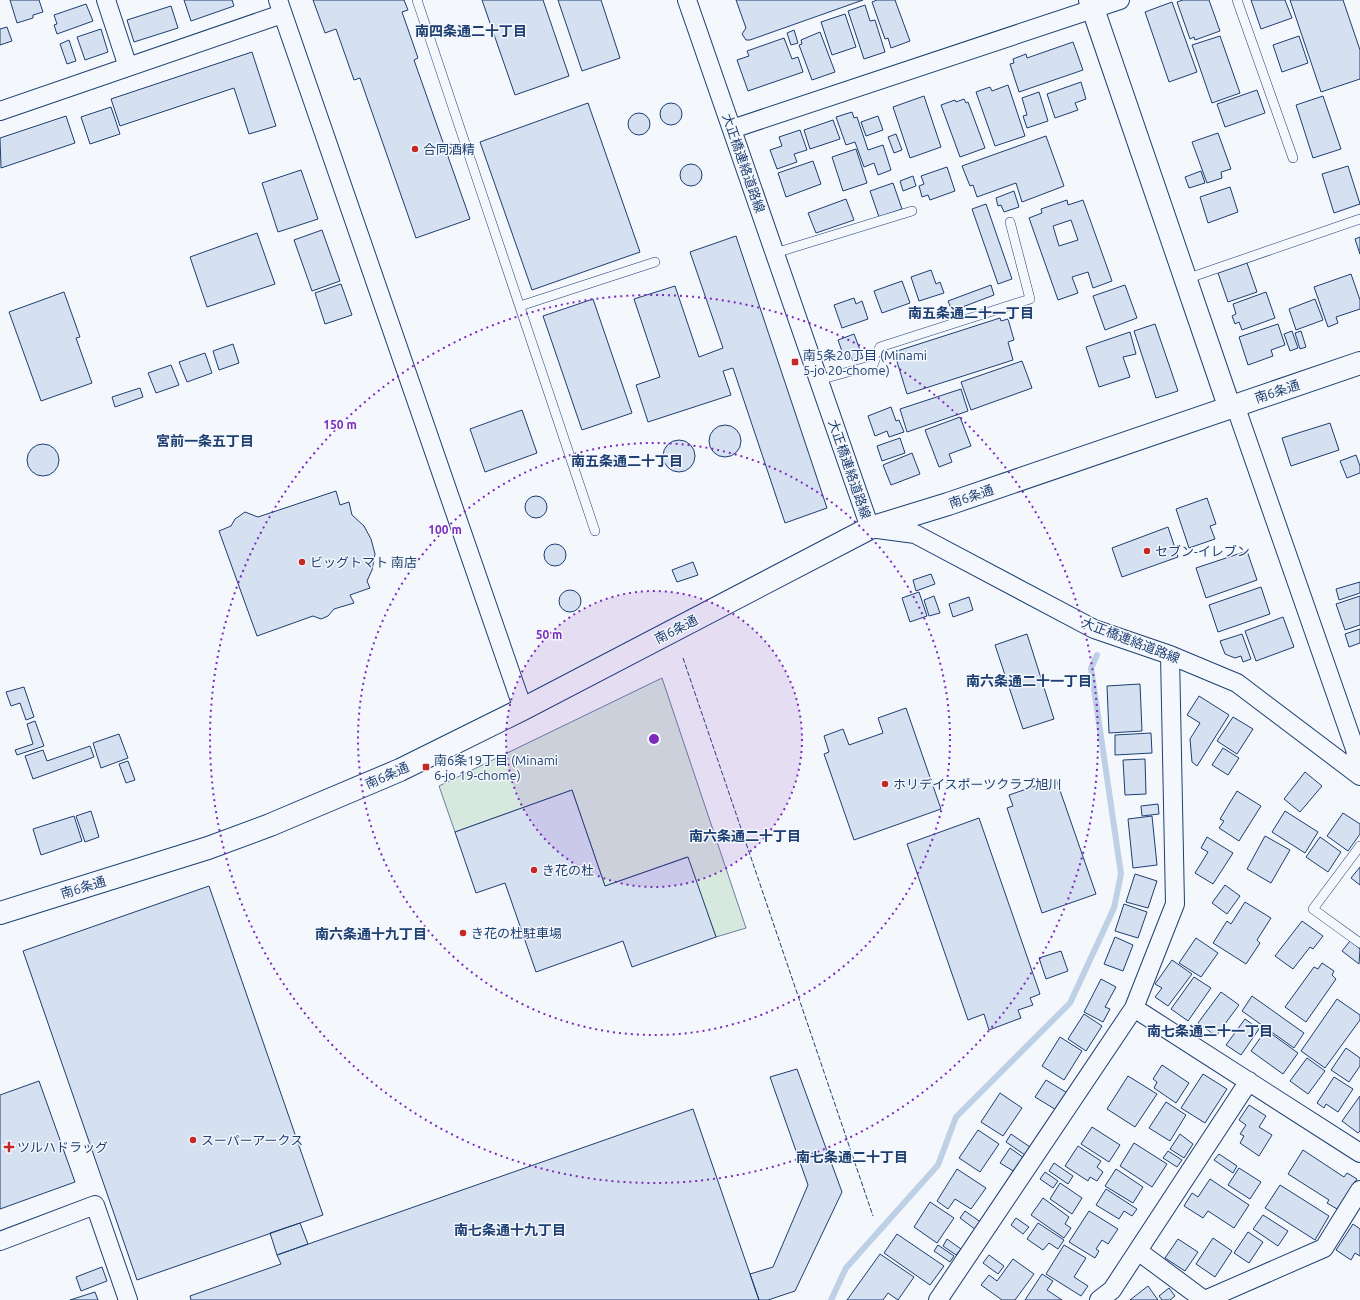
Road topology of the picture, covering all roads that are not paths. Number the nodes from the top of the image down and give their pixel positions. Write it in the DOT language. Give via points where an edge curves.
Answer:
graph roads {
  1 [pos="106,0"];
  2 [pos="417,0"];
  3 [pos="687,0"];
  4 [pos="1120,0"];
  5 [pos="1237,0"];
  6 [pos="1091,5"];
  7 [pos="280,7"];
  8 [pos="128,67"];
  9 [pos="0,111"];
  10 [pos="732,129"];
  11 [pos="1293,158"];
  12 [pos="912,211"];
  13 [pos="1360,219"];
  14 [pos="1010,222"];
  15 [pos="775,253"];
  16 [pos="655,262"];
  17 [pos="1186,279"];
  18 [pos="520,306"];
  19 [pos="1360,363"];
  20 [pos="819,380"];
  21 [pos="1232,406"];
  22 [pos="870,528"];
  23 [pos="595,531"];
  24 [pos="1170,655"];
  25 [pos="523,709"];
  26 [pos="1358,748"];
  27 [pos="1359,776"];
  28 [pos="1360,846"];
  29 [pos="0,913"];
  30 [pos="1360,943"];
  31 [pos="1134,1008"];
  32 [pos="1249,1082"];
  33 [pos="1360,1153"];
  34 [pos="1360,1190"];
  35 [pos="0,1241"];
  36 [pos="1138,1251"];
  37 [pos="128,1300"];
  38 [pos="938,1300"];
  39 [pos="1099,1300"];
  40 [pos="1204,1300"];
  1 -- 8 [label="street"];
  2 -- 18 [label="lane"];
  3 -- 10 [label="street, 大正橋連絡道路線"];
  4 -- 6 [label="street"];
  5 -- 11 [label="lane"];
  6 -- 10 [label="street"];
  6 -- 17 [label="street"];
  7 -- 8 [label="street"];
  7 -- 25 [label="street"];
  8 -- 9 [label="street"];
  10 -- 15 [label="street, 大正橋連絡道路線"];
  12 -- 15 [label="lane"];
  13 -- 17 [label="lane"];
  14 -- 20 [label="lane" via="1030,299 880,347 873,365"];
  15 -- 20 [label="street, 大正橋連絡道路線"];
  16 -- 18 [label="lane"];
  17 -- 21 [label="street"];
  18 -- 23 [label="lane"];
  19 -- 21 [label="street, 南6条通"];
  20 -- 22 [label="street, 大正橋連絡道路線"];
  21 -- 22 [label="street, 南6条通" via="948,504"];
  21 -- 26 [label="street"];
  22 -- 24 [label="street, 大正橋連絡道路線" via="915,534 1094,629"];
  22 -- 25 [label="street, 南6条通"];
  24 -- 27 [label="street, 大正橋連絡道路線" via="1237,683"];
  24 -- 31 [label="street" via="1176,904"];
  25 -- 29 [label="street, 南6条通" via="400,770 270,825 208,848"];
  26 -- 27 [label="street"];
  28 -- 30 [label="lane" via="1313,909"];
  31 -- 32 [label="street"];
  31 -- 38 [label="street"];
  32 -- 33 [label="street"];
  32 -- 36 [label="street"];
  34 -- 40 [label="street" via="1324,1248"];
  35 -- 37 [label="street" via="95,1205"];
  36 -- 39 [label="street" via="1112,1290"];
  36 -- 40 [label="street"];
}
